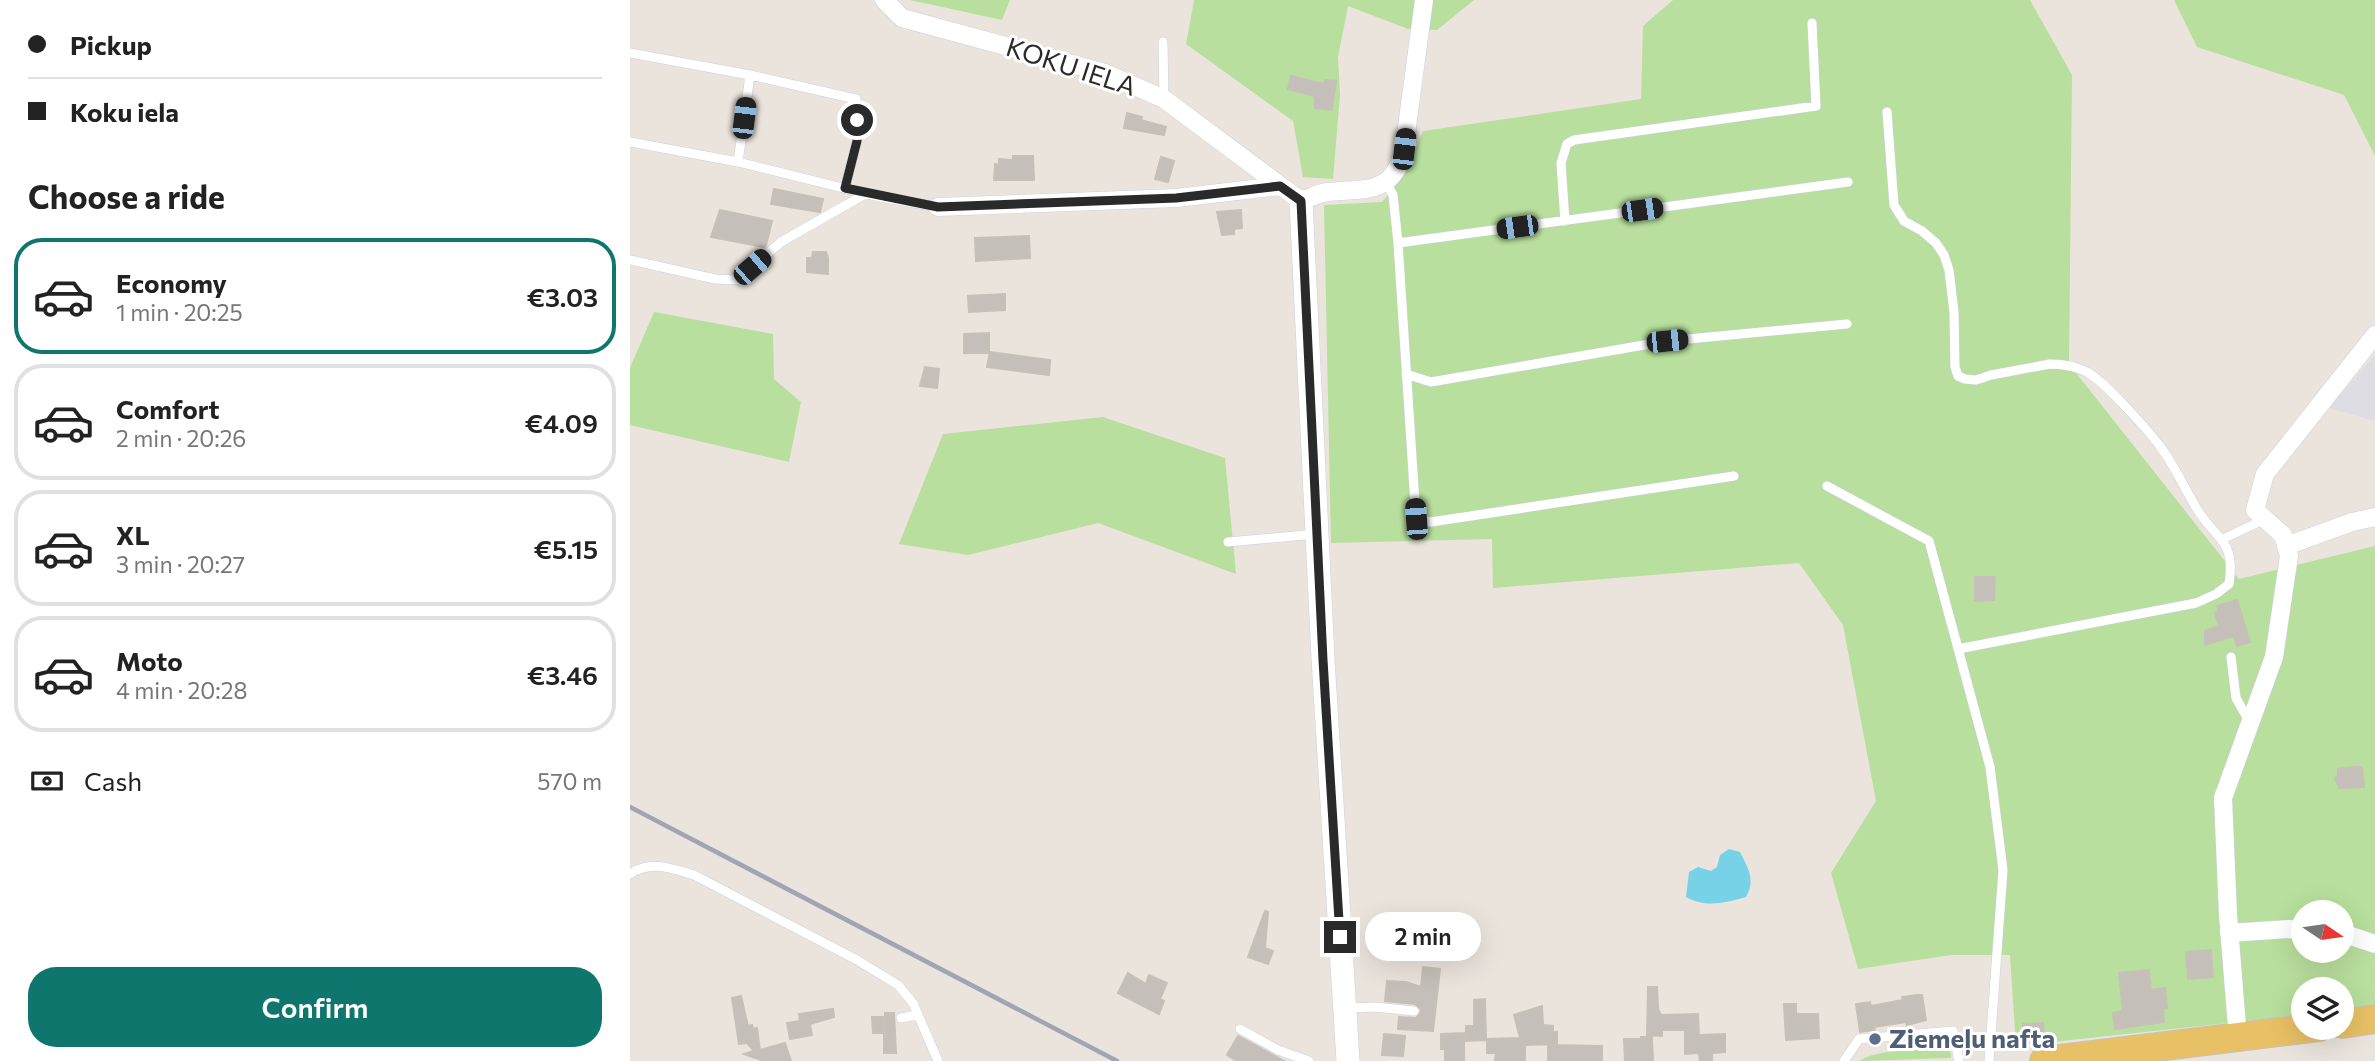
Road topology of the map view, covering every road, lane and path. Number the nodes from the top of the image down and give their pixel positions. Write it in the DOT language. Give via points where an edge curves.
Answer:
graph roads {
  1 [pos="884,0"];
  2 [pos="1424,0"];
  3 [pos="1812,23"];
  4 [pos="1163,42"];
  5 [pos="630,53"];
  6 [pos="750,75"];
  7 [pos="1164,99"];
  8 [pos="1887,113"];
  9 [pos="630,142"];
  10 [pos="738,162"];
  11 [pos="1386,182"];
  12 [pos="1848,182"];
  13 [pos="1280,186"];
  14 [pos="845,188"];
  15 [pos="867,193"];
  16 [pos="1301,201"];
  17 [pos="938,207"];
  18 [pos="1565,221"];
  19 [pos="1398,243"];
  20 [pos="630,260"];
  21 [pos="1847,324"];
  22 [pos="2375,335"];
  23 [pos="1406,374"];
  24 [pos="1734,475"];
  25 [pos="1827,486"];
  26 [pos="2375,517"];
  27 [pos="2265,519"];
  28 [pos="1318,534"];
  29 [pos="2223,539"];
  30 [pos="1228,542"];
  31 [pos="2286,546"];
  32 [pos="1958,649"];
  33 [pos="2231,657"];
  34 [pos="2250,723"];
  35 [pos="630,874"];
  36 [pos="2291,929"];
  37 [pos="2229,933"];
  38 [pos="2354,937"];
  39 [pos="2375,944"];
  40 [pos="1345,1009"];
  41 [pos="1414,1011"];
  42 [pos="918,1015"];
  43 [pos="901,1018"];
  44 [pos="2375,1019"];
  45 [pos="2354,1022"];
  46 [pos="1240,1029"];
  47 [pos="2291,1031"];
  48 [pos="2238,1039"];
  49 [pos="938,1061"];
  50 [pos="1309,1061"];
  51 [pos="1348,1061"];
  52 [pos="1843,1061"];
  53 [pos="1959,1061"];
  54 [pos="1989,1061"];
  55 [pos="2044,1061"];
  1 -- 7 [label="street, KOKU IELA" via="902,18 1105,73"];
  2 -- 11 [label="street" via="1404,149 1396,173"];
  3 -- 18 [label="lane" via="1816,106 1574,140 1567,144 1561,163"];
  4 -- 7 [label="lane"];
  5 -- 6 [label="lane"];
  6 -- 10 [label="lane"];
  6 -- 14 [label="lane" via="856,99 857,141"];
  7 -- 13 [label="street, KOKU IELA"];
  8 -- 29 [label="lane" via="1894,205 1904,220 1936,243 1949,270 1958,376 1976,380 2050,364 2087,372 2162,448 2200,513"];
  9 -- 10 [label="lane"];
  10 -- 14 [label="lane"];
  11 -- 16 [label="street" via="1366,190 1325,192"];
  11 -- 19 [label="lane" via="1393,195"];
  12 -- 18 [label="lane"];
  13 -- 16 [label="street, KOKU IELA"];
  13 -- 17 [label="street" via="1176,198"];
  14 -- 15 [label="lane"];
  15 -- 17 [label="lane"];
  15 -- 20 [label="lane" via="781,242 737,280"];
  16 -- 28 [label="street"];
  18 -- 19 [label="lane"];
  19 -- 23 [label="lane"];
  21 -- 23 [label="lane" via="1667,341 1431,382"];
  22 -- 27 [label="street" via="2265,474 2255,510"];
  23 -- 24 [label="lane" via="1416,519 1431,523"];
  25 -- 32 [label="lane" via="1929,541"];
  26 -- 31 [label="street"];
  27 -- 29 [label="lane"];
  27 -- 31 [label="street" via="2283,535"];
  28 -- 30 [label="lane"];
  28 -- 40 [label="street"];
  29 -- 32 [label="lane" via="2232,565 2229,584 2196,603"];
  31 -- 34 [label="street" via="2289,556 2274,657"];
  32 -- 54 [label="lane" via="1990,767 2003,870"];
  33 -- 34 [label="lane" via="2236,698"];
  34 -- 37 [label="street" via="2223,798"];
  35 -- 42 [label="lane" via="643,866 694,875 898,985"];
  36 -- 37 [label="street"];
  37 -- 48 [label="street"];
  38 -- 39 [label="street"];
  40 -- 41 [label="lane"];
  40 -- 51 [label="street"];
  42 -- 43 [label="lane"];
  42 -- 49 [label="lane"];
  44 -- 45 [label="main road"];
  46 -- 50 [label="lane"];
  47 -- 48 [label="main road"];
  48 -- 55 [label="main road"];
  52 -- 53 [label="lane" via="1859,1039 1953,1031"];
}
